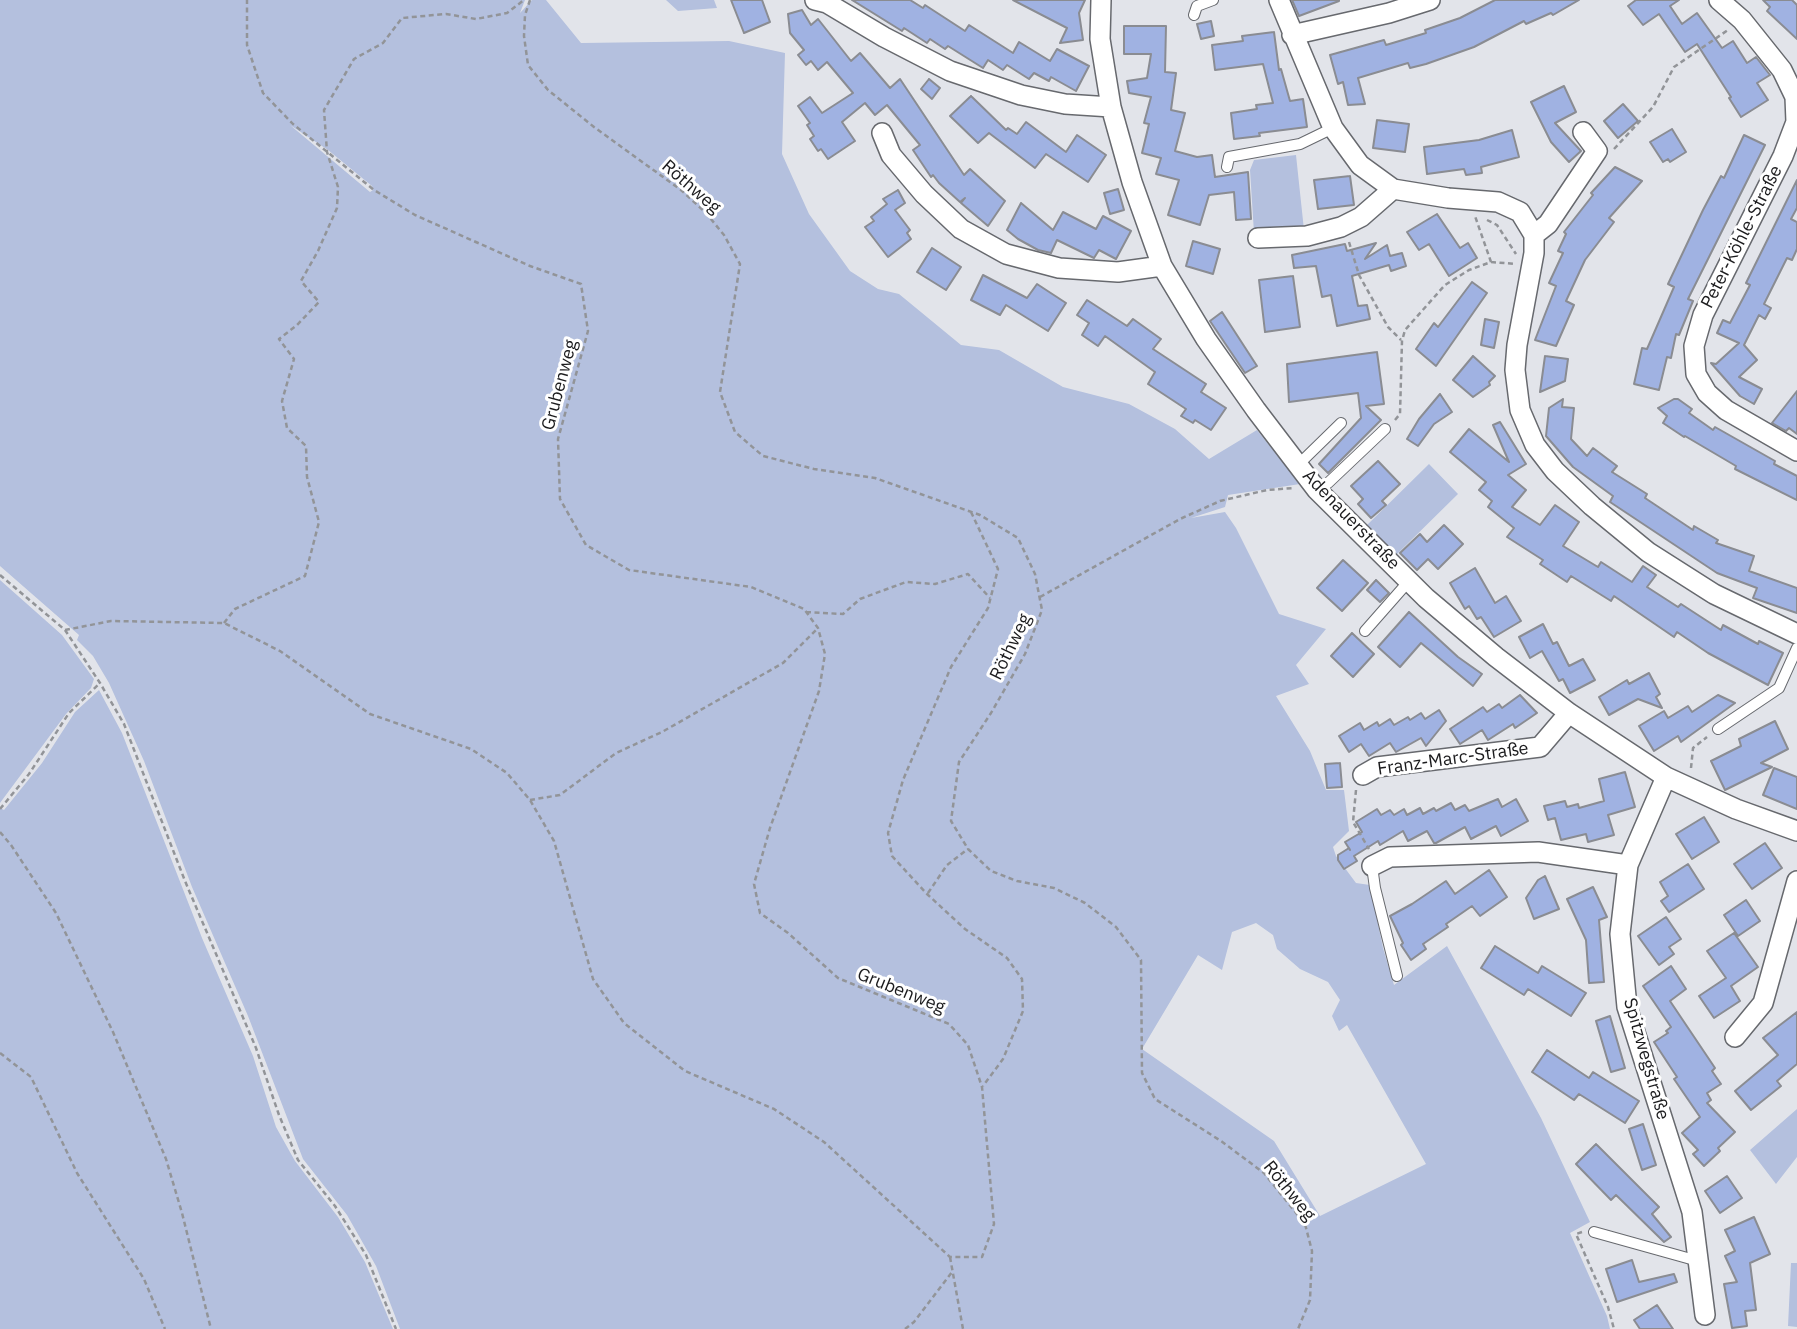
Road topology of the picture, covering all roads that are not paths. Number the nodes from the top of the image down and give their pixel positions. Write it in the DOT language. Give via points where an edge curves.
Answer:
graph roads {
  1 [pos="816,0"];
  2 [pos="1101,0"];
  3 [pos="1213,0"];
  4 [pos="1279,0"];
  5 [pos="1430,0"];
  6 [pos="1719,0"];
  7 [pos="1195,15"];
  8 [pos="1292,35"];
  9 [pos="1111,107"];
  10 [pos="1333,128"];
  11 [pos="1583,132"];
  12 [pos="882,133"];
  13 [pos="1227,167"];
  14 [pos="1393,189"];
  15 [pos="1534,235"];
  16 [pos="1258,238"];
  17 [pos="1162,267"];
  18 [pos="1341,423"];
  19 [pos="1385,429"];
  20 [pos="1797,450"];
  21 [pos="1298,465"];
  22 [pos="1314,485"];
  23 [pos="1409,581"];
  24 [pos="1365,631"];
  25 [pos="1797,634"];
  26 [pos="1797,648"];
  27 [pos="1569,713"];
  28 [pos="1718,729"];
  29 [pos="1363,775"];
  30 [pos="1666,777"];
  31 [pos="1797,831"];
  32 [pos="1375,865"];
  33 [pos="1628,865"];
  34 [pos="1797,881"];
  35 [pos="1397,976"];
  36 [pos="1735,1037"];
  37 [pos="1594,1232"];
  38 [pos="1699,1262"];
  39 [pos="1705,1315"];
  1 -- 9 [label="street" via="950,71 1021,95"];
  2 -- 9 [label="street, Adenauerstraße" via="1100,39"];
  3 -- 7 [label="lane" via="1197,6"];
  4 -- 8 [label="street"];
  5 -- 8 [label="street"];
  6 -- 20 [label="street, Peter-Köhle-Straße" via="1742,20 1782,70 1795,97 1796,122 1703,315 1694,346 1696,374 1707,393 1726,410"];
  8 -- 10 [label="street"];
  9 -- 17 [label="street, Adenauerstraße"];
  10 -- 13 [label="lane" via="1300,144 1229,158"];
  10 -- 14 [label="street" via="1360,164"];
  11 -- 15 [label="street" via="1597,151 1548,224"];
  12 -- 17 [label="street" via="891,155 924,194 961,229 1006,254 1059,268 1118,272"];
  14 -- 15 [label="street" via="1498,202 1520,212"];
  14 -- 16 [label="street" via="1344,225 1307,236"];
  15 -- 25 [label="street" via="1515,370 1520,410 1535,445 1555,471 1648,552 1714,594"];
  17 -- 21 [label="street, Adenauerstraße" via="1206,339"];
  18 -- 21 [label="lane"];
  19 -- 22 [label="lane" via="1328,483"];
  21 -- 22 [label="street, Adenauerstraße"];
  22 -- 23 [label="street, Adenauerstraße"];
  23 -- 24 [label="lane"];
  23 -- 27 [label="street, Adenauerstraße"];
  26 -- 28 [label="lane" via="1779,688"];
  27 -- 29 [label="street, Franz-Marc-Straße" via="1540,747 1377,767"];
  27 -- 30 [label="street, Adenauerstraße"];
  30 -- 31 [label="street, Adenauerstraße"];
  30 -- 33 [label="street, Spitzwegstraße"];
  32 -- 33 [label="street" via="1390,857 1538,852"];
  32 -- 35 [label="lane" via="1375,888"];
  33 -- 38 [label="street, Spitzwegstraße" via="1620,934 1627,1007 1692,1212"];
  34 -- 36 [label="street" via="1763,1003"];
  37 -- 38 [label="lane"];
  38 -- 39 [label="street, Spitzwegstraße"];
}
